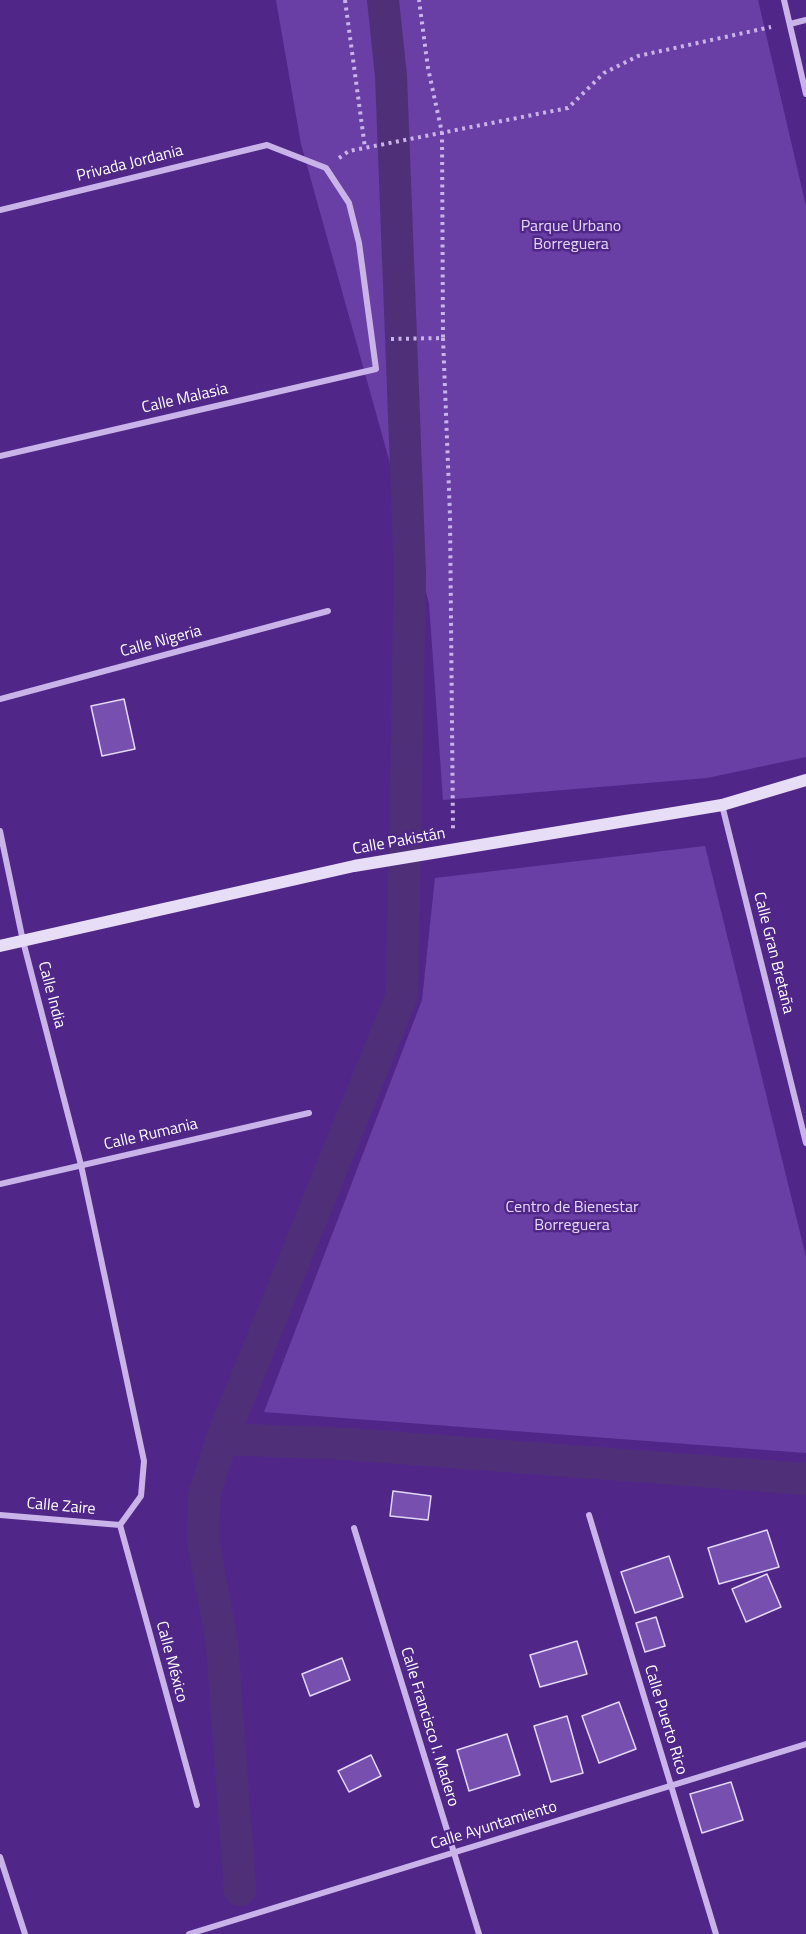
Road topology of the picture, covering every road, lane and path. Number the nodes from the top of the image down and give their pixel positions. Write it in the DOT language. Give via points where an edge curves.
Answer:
graph roads {
  1 [pos="345,0"];
  2 [pos="419,0"];
  3 [pos="784,0"];
  4 [pos="806,20"];
  5 [pos="790,24"];
  6 [pos="806,94"];
  7 [pos="442,133"];
  8 [pos="365,148"];
  9 [pos="326,168"];
  10 [pos="0,210"];
  11 [pos="443,338"];
  12 [pos="372,340"];
  13 [pos="0,456"];
  14 [pos="328,611"];
  15 [pos="0,699"];
  16 [pos="806,780"];
  17 [pos="722,805"];
  18 [pos="0,831"];
  19 [pos="453,849"];
  20 [pos="23,941"];
  21 [pos="0,946"];
  22 [pos="309,1113"];
  23 [pos="806,1143"];
  24 [pos="81,1165"];
  25 [pos="0,1185"];
  26 [pos="0,1515"];
  27 [pos="589,1515"];
  28 [pos="120,1525"];
  29 [pos="354,1528"];
  30 [pos="806,1744"];
  31 [pos="671,1785"];
  32 [pos="197,1805"];
  33 [pos="454,1852"];
  34 [pos="0,1857"];
  35 [pos="25,1934"];
  36 [pos="189,1934"];
  37 [pos="479,1934"];
  38 [pos="716,1934"];
  1 -- 8 [label="path"];
  2 -- 7 [label="path"];
  3 -- 5 [label="street"];
  4 -- 5 [label="street"];
  5 -- 6 [label="street"];
  5 -- 7 [label="path" via="638,56 604,73 567,108"];
  7 -- 8 [label="path"];
  7 -- 11 [label="path"];
  8 -- 9 [label="path" via="349,151"];
  9 -- 10 [label="street, Privada Jordania" via="267,145"];
  9 -- 12 [label="street" via="348,203 359,243"];
  11 -- 12 [label="path"];
  11 -- 19 [label="path" via="450,515"];
  12 -- 13 [label="street, Calle Malasia" via="376,369"];
  14 -- 15 [label="street, Calle Nigeria"];
  16 -- 17 [label="street, Calle Pakistán"];
  17 -- 19 [label="street, Calle Pakistán"];
  17 -- 23 [label="street, Calle Gran Bretaña"];
  18 -- 20 [label="street, Calle India"];
  19 -- 20 [label="street, Calle Pakistán" via="354,866"];
  20 -- 21 [label="street, Calle Pakistán"];
  20 -- 24 [label="street, Calle India"];
  22 -- 24 [label="street, Calle Rumania"];
  24 -- 25 [label="street, Calle Rumania"];
  24 -- 28 [label="street, Calle India" via="144,1461 141,1496"];
  26 -- 28 [label="street, Calle Zaire"];
  27 -- 31 [label="street, Calle Puerto Rico"];
  28 -- 32 [label="street, Calle México"];
  29 -- 33 [label="street, Calle Francisco I. Madero"];
  30 -- 31 [label="street, Calle Ayuntamiento"];
  31 -- 33 [label="street, Calle Ayuntamiento"];
  31 -- 38 [label="street, Calle Puerto Rico"];
  33 -- 36 [label="street, Calle Ayuntamiento"];
  33 -- 37 [label="street, Calle Francisco I. Madero"];
  34 -- 35 [label="street"];
}
